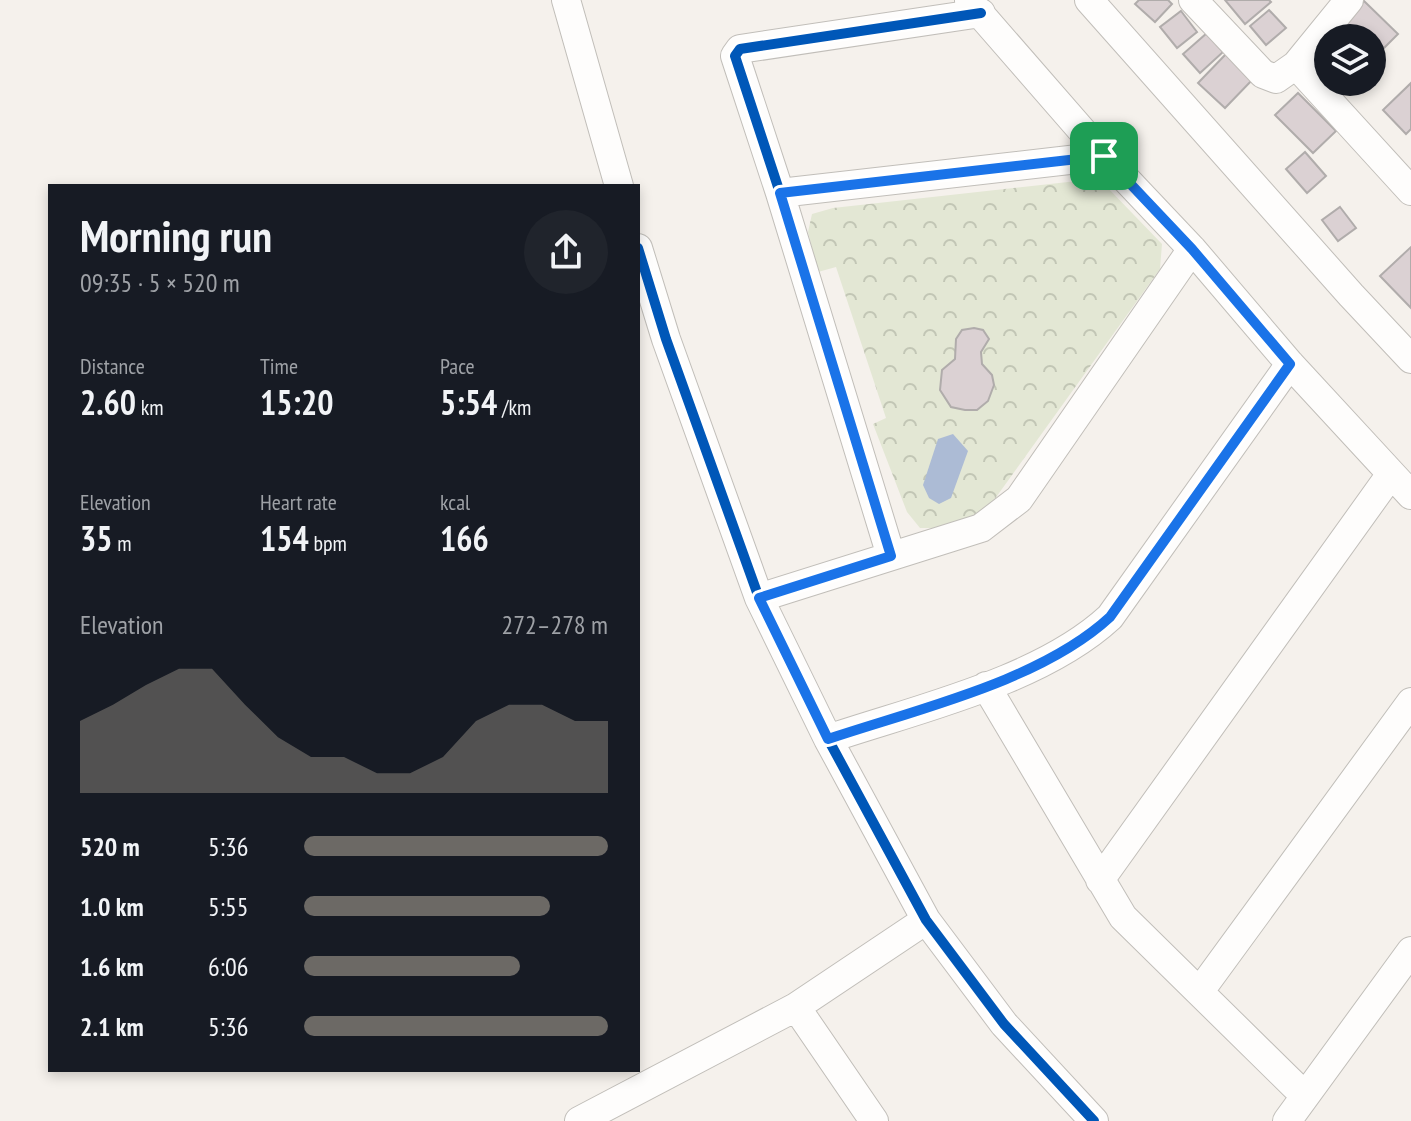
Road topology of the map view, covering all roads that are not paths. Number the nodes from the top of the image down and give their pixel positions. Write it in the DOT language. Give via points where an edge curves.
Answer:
graph roads {
  1 [pos="566,0"];
  2 [pos="1089,0"];
  3 [pos="1193,0"];
  4 [pos="1346,1"];
  5 [pos="975,7"];
  6 [pos="1296,65"];
  7 [pos="1104,156"];
  8 [pos="618,184"];
  9 [pos="1411,191"];
  10 [pos="780,193"];
  11 [pos="1192,249"];
  12 [pos="640,254"];
  13 [pos="1411,359"];
  14 [pos="1290,364"];
  15 [pos="1391,474"];
  16 [pos="1411,495"];
  17 [pos="891,556"];
  18 [pos="759,598"];
  19 [pos="986,686"];
  20 [pos="1411,702"];
  21 [pos="828,739"];
  22 [pos="1100,880"];
  23 [pos="926,920"];
  24 [pos="1411,951"];
  25 [pos="1200,991"];
  26 [pos="796,1007"];
  27 [pos="1305,1096"];
  28 [pos="579,1121"];
  29 [pos="874,1121"];
  30 [pos="1094,1121"];
  31 [pos="1287,1121"];
  1 -- 8 [label="street"];
  2 -- 13 [label="street"];
  3 -- 6 [label="street" via="1263,74 1276,79"];
  4 -- 6 [label="street"];
  5 -- 7 [label="street"];
  5 -- 10 [label="street" via="740,49 735,56"];
  6 -- 9 [label="street"];
  7 -- 10 [label="street"];
  7 -- 11 [label="street"];
  10 -- 17 [label="street"];
  11 -- 14 [label="street"];
  11 -- 17 [label="street" via="1019,499 981,528"];
  12 -- 18 [label="street"];
  14 -- 15 [label="street"];
  14 -- 19 [label="street" via="1110,617 1069,650"];
  15 -- 16 [label="street"];
  15 -- 22 [label="street"];
  17 -- 18 [label="street"];
  18 -- 21 [label="street"];
  19 -- 21 [label="street"];
  19 -- 22 [label="street"];
  20 -- 25 [label="street"];
  21 -- 23 [label="street"];
  22 -- 25 [label="street" via="1123,917"];
  23 -- 26 [label="street"];
  23 -- 30 [label="street" via="1004,1024"];
  24 -- 27 [label="street"];
  25 -- 27 [label="street"];
  26 -- 28 [label="street"];
  26 -- 29 [label="street"];
  27 -- 31 [label="street"];
}
